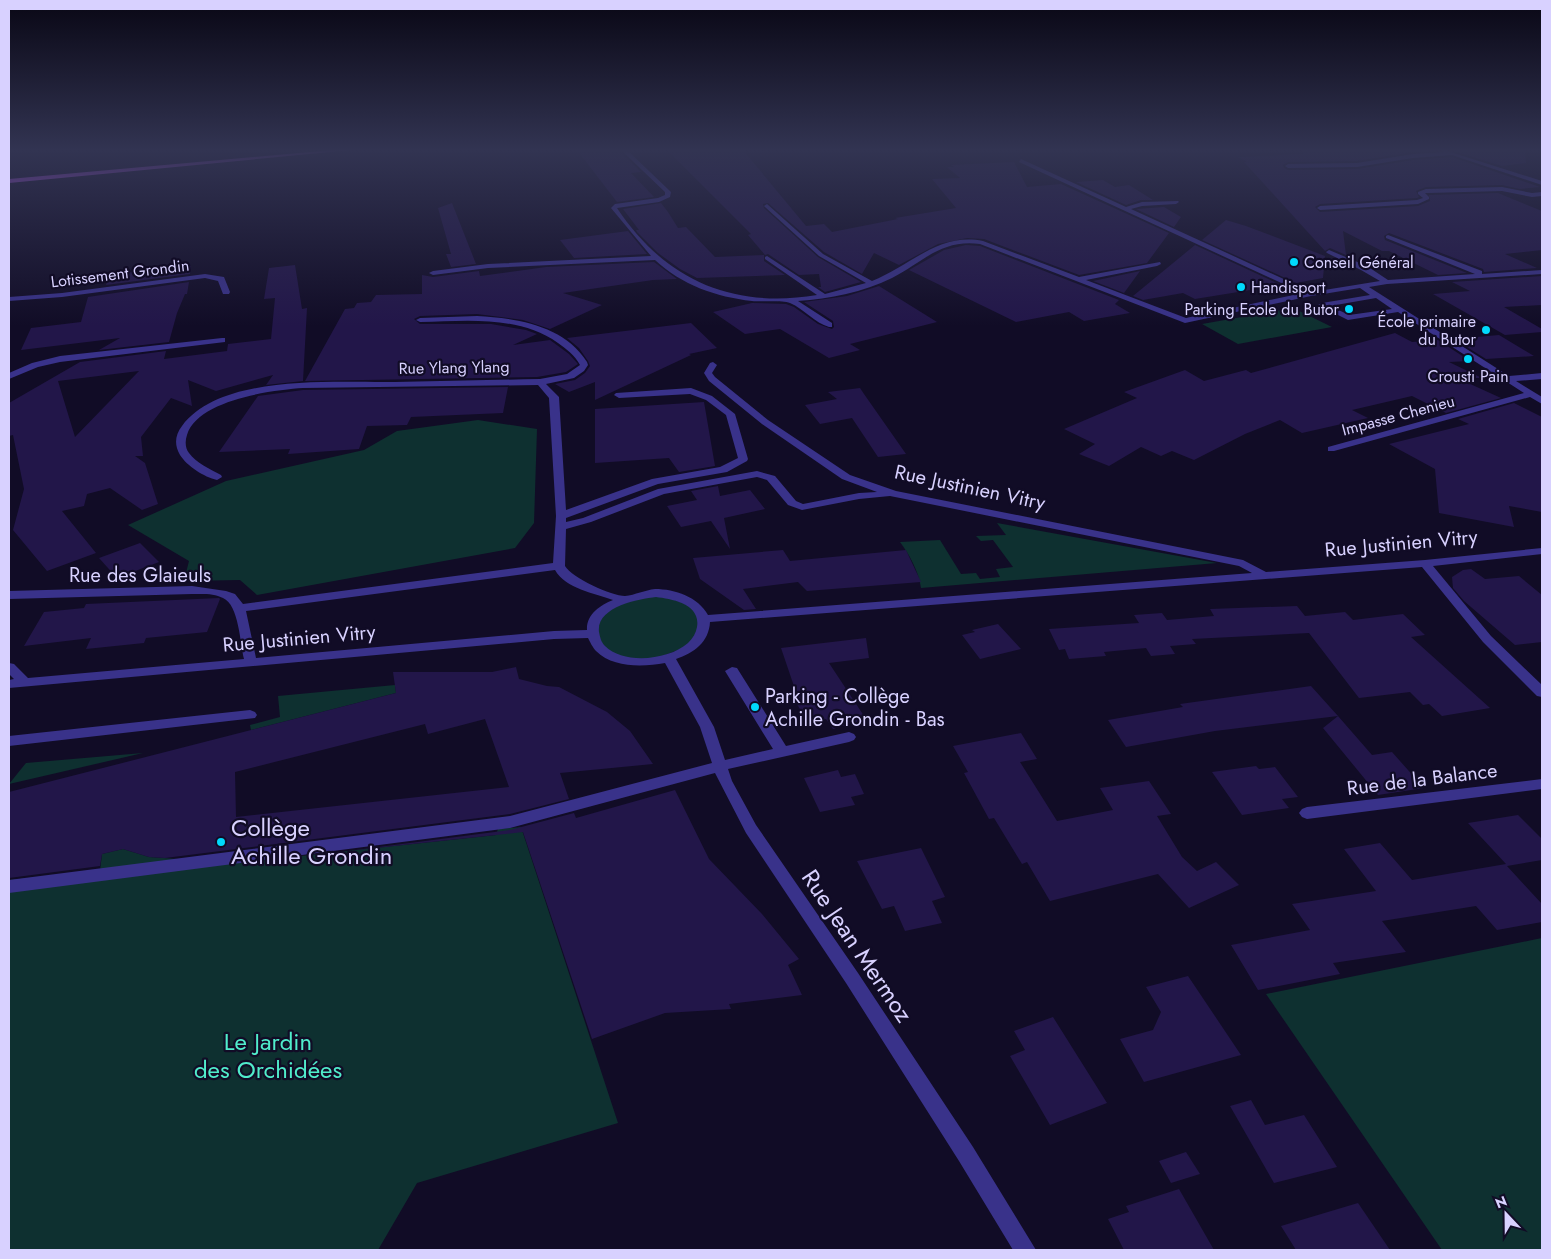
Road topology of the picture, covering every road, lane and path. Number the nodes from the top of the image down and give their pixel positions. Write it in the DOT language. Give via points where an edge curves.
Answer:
graph roads {
  1 [pos="615,209"];
  2 [pos="770,209"];
  3 [pos="1124,209"];
  4 [pos="1388,237"];
  5 [pos="1329,252"];
  6 [pos="657,258"];
  7 [pos="766,258"];
  8 [pos="1157,264"];
  9 [pos="1542,272"];
  10 [pos="433,273"];
  11 [pos="1484,275"];
  12 [pos="1076,280"];
  13 [pos="1386,282"];
  14 [pos="872,284"];
  15 [pos="1360,286"];
  16 [pos="226,292"];
  17 [pos="1311,294"];
  18 [pos="824,296"];
  19 [pos="1376,296"];
  20 [pos="9,299"];
  21 [pos="789,299"];
  22 [pos="1398,310"];
  23 [pos="420,320"];
  24 [pos="829,325"];
  25 [pos="222,340"];
  26 [pos="713,365"];
  27 [pos="9,376"];
  28 [pos="1542,376"];
  29 [pos="1506,378"];
  30 [pos="540,382"];
  31 [pos="1531,394"];
  32 [pos="620,395"];
  33 [pos="1542,401"];
  34 [pos="1331,448"];
  35 [pos="217,477"];
  36 [pos="894,494"];
  37 [pos="561,516"];
  38 [pos="560,528"];
  39 [pos="1542,551"];
  40 [pos="1425,563"];
  41 [pos="559,566"];
  42 [pos="1262,574"];
  43 [pos="9,594"];
  44 [pos="622,599"];
  45 [pos="240,608"];
  46 [pos="704,619"];
  47 [pos="593,634"];
  48 [pos="669,658"];
  49 [pos="251,663"];
  50 [pos="9,667"];
  51 [pos="732,671"];
  52 [pos="24,682"];
  53 [pos="9,684"];
  54 [pos="1542,693"];
  55 [pos="250,715"];
  56 [pos="849,737"];
  57 [pos="9,742"];
  58 [pos="782,752"];
  59 [pos="721,766"];
  60 [pos="1542,784"];
  61 [pos="1307,813"];
  62 [pos="9,887"];
  63 [pos="1025,1250"];
  1 -- 6 [label="street"];
  2 -- 14 [label="street" via="821,255"];
  3 -- 17 [label="street"];
  4 -- 11 [label="street"];
  5 -- 13 [label="street"];
  6 -- 10 [label="street" via="488,266"];
  6 -- 21 [label="street" via="677,274 731,296"];
  7 -- 18 [label="street"];
  8 -- 12 [label="street"];
  9 -- 11 [label="street"];
  11 -- 13 [label="street"];
  12 -- 14 [label="street" via="981,242 968,240 931,249 908,266"];
  12 -- 17 [label="street" via="1185,321"];
  13 -- 15 [label="street"];
  14 -- 18 [label="street"];
  15 -- 17 [label="street"];
  15 -- 19 [label="street"];
  16 -- 20 [label="street, Lotissement Grondin" via="221,280 205,276"];
  18 -- 21 [label="street"];
  19 -- 22 [label="street"];
  19 -- 22 [label="street" via="1322,305 1348,318"];
  21 -- 24 [label="street"];
  22 -- 29 [label="street"];
  23 -- 30 [label="street" via="499,320 553,333 584,364 573,375"];
  25 -- 27 [label="street" via="60,359"];
  26 -- 36 [label="street, Rue Justinien Vitry" via="708,373 712,379 765,422 846,477"];
  28 -- 29 [label="street"];
  29 -- 31 [label="street"];
  30 -- 35 [label="street, Rue Ylang Ylang" via="293,386 242,396 208,408 188,423 182,433 184,454 192,463"];
  30 -- 37 [label="street" via="554,397"];
  31 -- 33 [label="street"];
  31 -- 34 [label="street, Impasse Chenieu"];
  32 -- 37 [label="street" via="691,391 710,398 730,414 743,459 723,470 656,481"];
  36 -- 38 [label="street" via="866,495 802,507 792,503 771,478 757,474 662,491"];
  36 -- 42 [label="street, Rue Justinien Vitry" via="1243,563"];
  37 -- 38 [label="street"];
  38 -- 41 [label="street"];
  39 -- 40 [label="street, Rue Justinien Vitry"];
  40 -- 42 [label="street, Rue Justinien Vitry"];
  40 -- 54 [label="street" via="1487,639"];
  41 -- 44 [label="street" via="578,584"];
  41 -- 45 [label="street"];
  42 -- 46 [label="street, Rue Justinien Vitry"];
  43 -- 45 [label="street, Rue des Glaieuls" via="192,590 231,597"];
  44 -- 46 [label="street" via="656,593 673,596 699,609"];
  44 -- 47 [label="street" via="598,616"];
  45 -- 49 [label="street"];
  46 -- 48 [label="street" via="704,631 698,642"];
  47 -- 48 [label="street" via="602,648 614,656 650,662"];
  47 -- 49 [label="street, Rue Justinien Vitry"];
  48 -- 59 [label="street, Rue Jean Mermoz" via="707,728"];
  49 -- 52 [label="street, Rue Justinien Vitry"];
  50 -- 52 [label="street"];
  51 -- 58 [label="street"];
  52 -- 53 [label="street, Rue Justinien Vitry"];
  55 -- 57 [label="street"];
  56 -- 58 [label="street"];
  58 -- 59 [label="street"];
  59 -- 62 [label="street" via="510,822"];
  59 -- 63 [label="street, Rue Jean Mermoz" via="725,781 751,829 852,978"];
  60 -- 61 [label="street, Rue de la Balance"];
}
